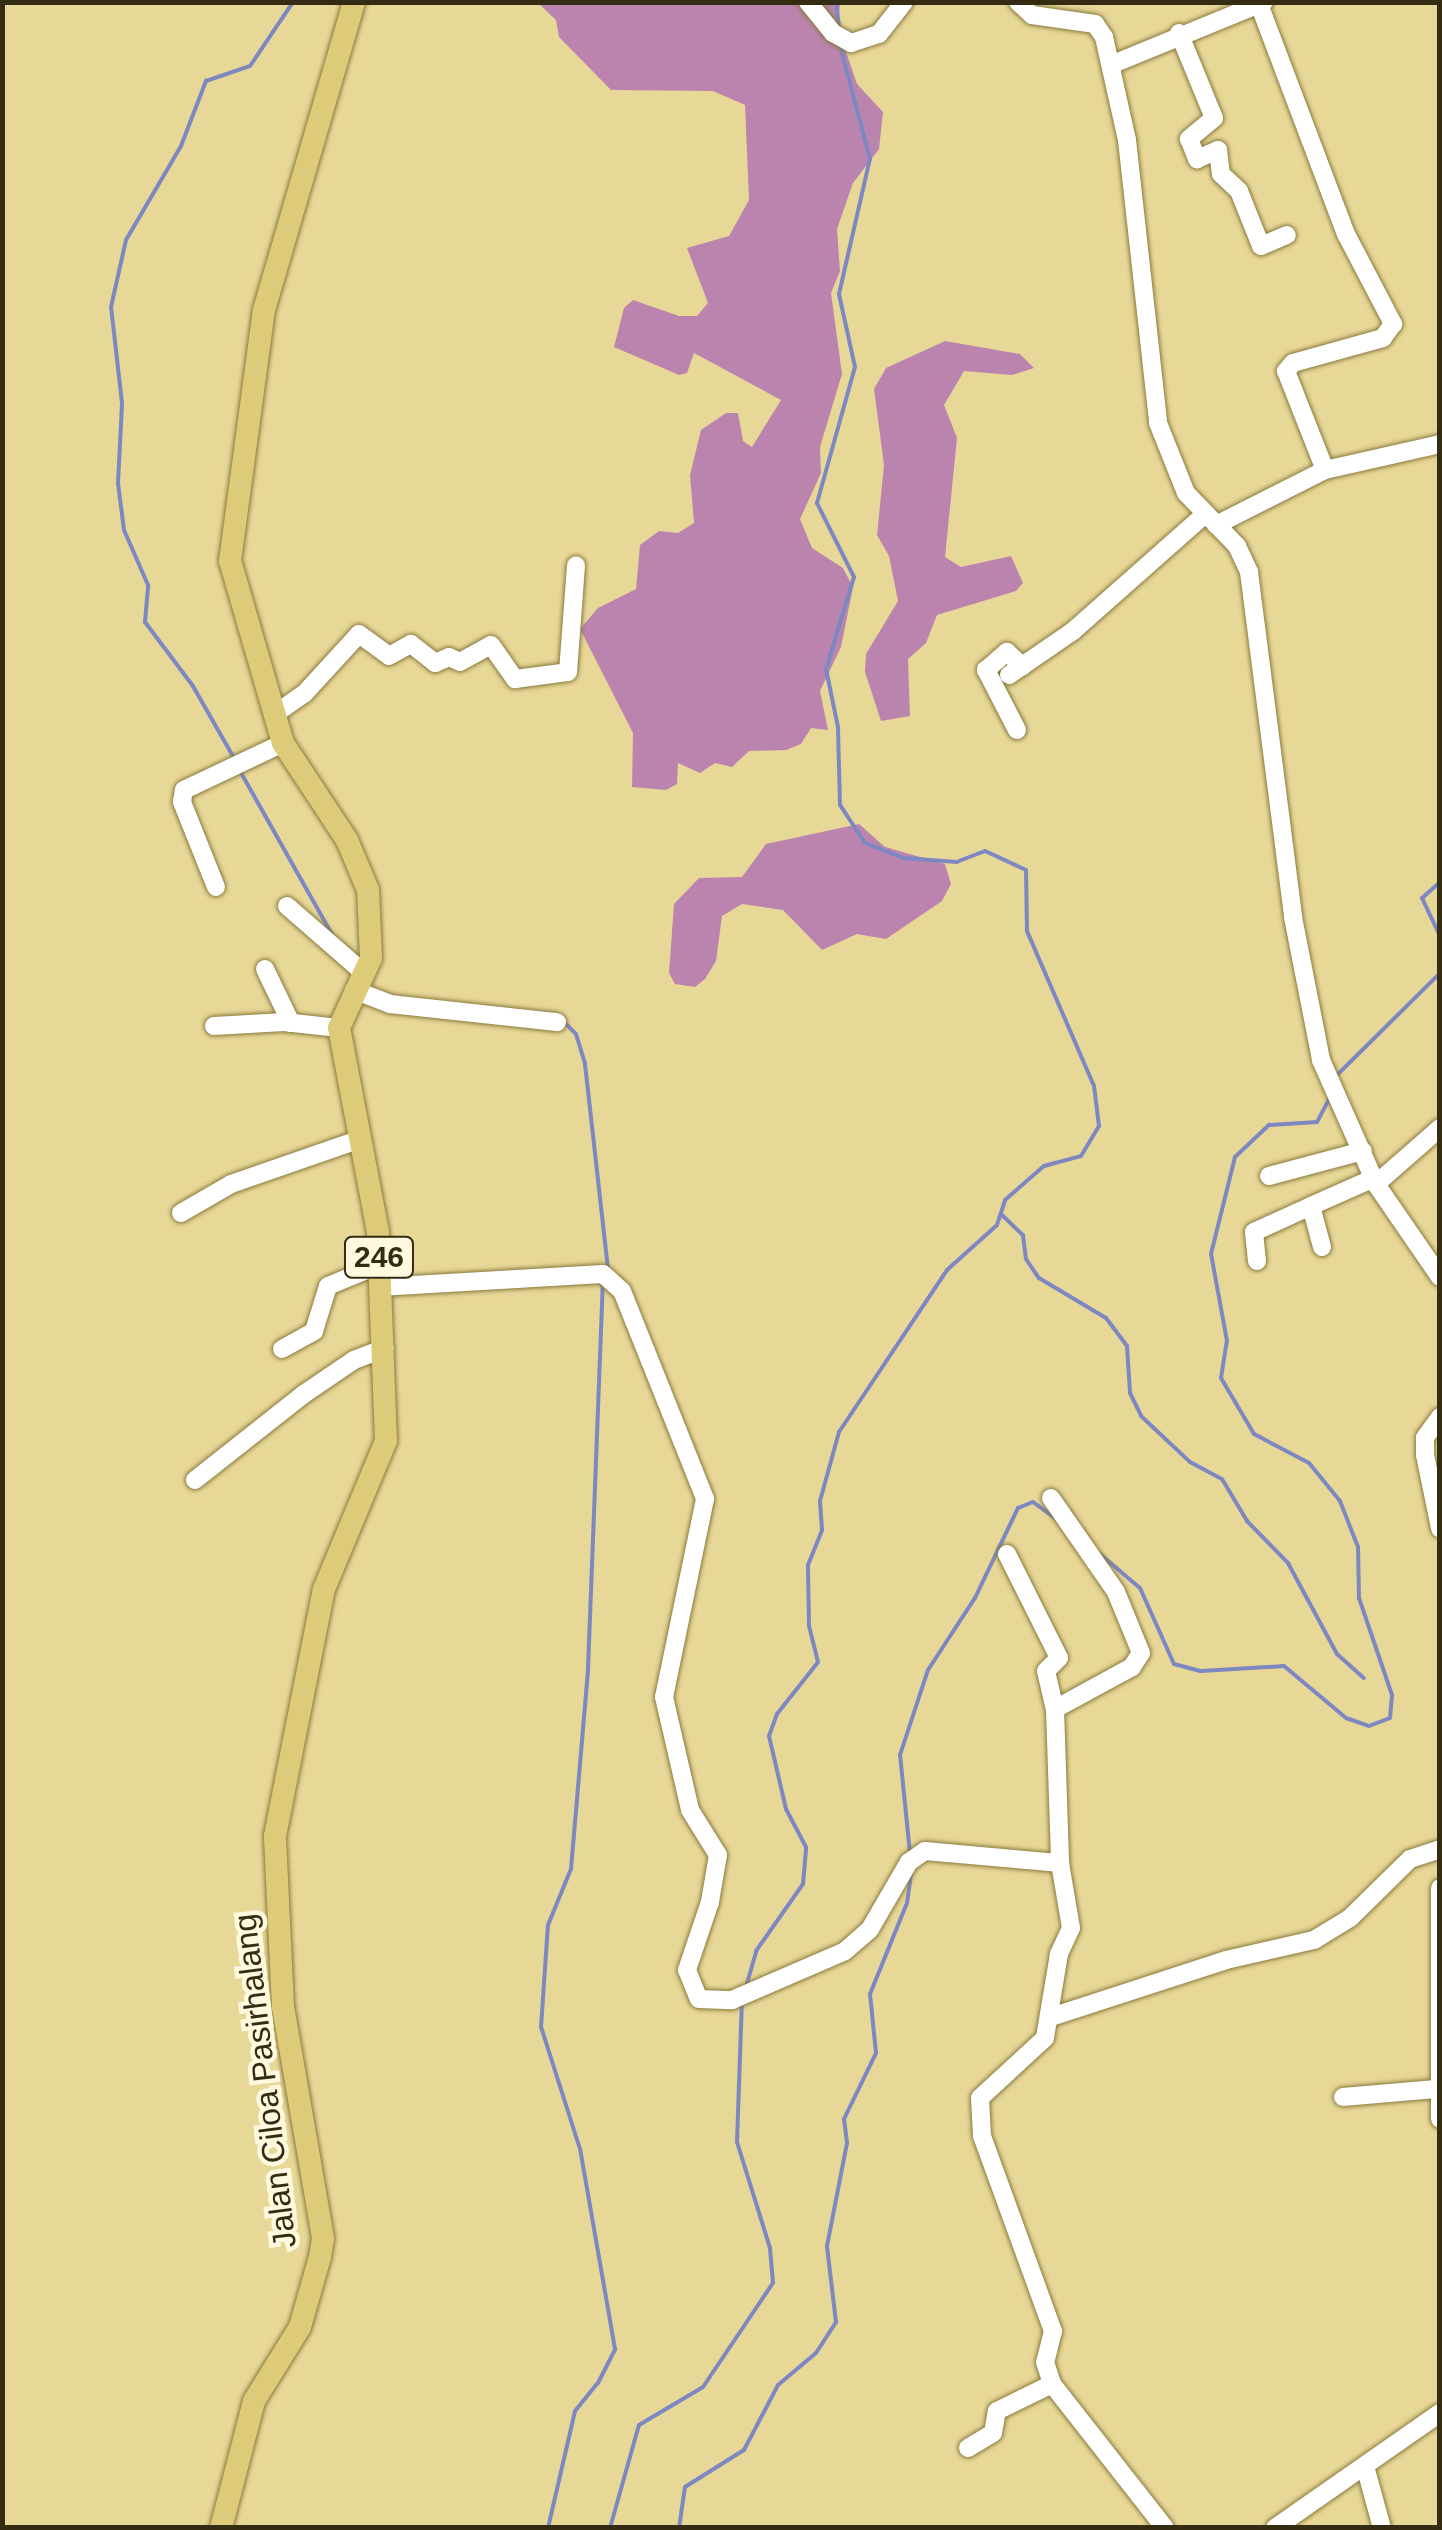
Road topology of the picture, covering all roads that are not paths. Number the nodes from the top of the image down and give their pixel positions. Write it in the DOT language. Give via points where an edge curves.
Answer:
graph roads {
  1 [pos="354,2"];
  2 [pos="808,2"];
  3 [pos="904,2"];
  4 [pos="1018,2"];
  5 [pos="1261,3"];
  6 [pos="1179,34"];
  7 [pos="1113,64"];
  8 [pos="1288,235"];
  9 [pos="1440,444"];
  10 [pos="1325,470"];
  11 [pos="1210,520"];
  12 [pos="576,565"];
  13 [pos="275,714"];
  14 [pos="1016,730"];
  15 [pos="283,744"];
  16 [pos="216,887"];
  17 [pos="288,906"];
  18 [pos="264,969"];
  19 [pos="359,982"];
  20 [pos="557,1022"];
  21 [pos="291,1023"];
  22 [pos="214,1026"];
  23 [pos="339,1028"];
  24 [pos="1440,1128"];
  25 [pos="361,1139"];
  26 [pos="1363,1151"];
  27 [pos="1269,1176"];
  28 [pos="1375,1181"];
  29 [pos="1311,1206"];
  30 [pos="181,1213"];
  31 [pos="1322,1246"];
  32 [pos="1257,1260"];
  33 [pos="379,1276"];
  34 [pos="1440,1276"];
  35 [pos="385,1348"];
  36 [pos="282,1349"];
  37 [pos="1440,1417"];
  38 [pos="195,1480"];
  39 [pos="1051,1498"];
  40 [pos="1440,1528"];
  41 [pos="1007,1554"];
  42 [pos="1055,1709"];
  43 [pos="1440,1850"];
  44 [pos="1060,1863"];
  45 [pos="1440,1888"];
  46 [pos="1051,2018"];
  47 [pos="1436,2089"];
  48 [pos="1343,2097"];
  49 [pos="1440,2119"];
  50 [pos="1052,2384"];
  51 [pos="1440,2413"];
  52 [pos="968,2448"];
  53 [pos="1365,2466"];
  54 [pos="221,2528"];
  55 [pos="1165,2528"];
  56 [pos="1275,2528"];
  57 [pos="1382,2528"];
  1 -- 13 [label="main road" via="264,310 232,527 232,576"];
  2 -- 3 [label="street" via="850,43 879,34"];
  4 -- 7 [label="street" via="1032,15 1095,24"];
  5 -- 6 [label="street"];
  5 -- 10 [label="street" via="1346,234 1394,324 1383,338 1293,363 1286,371"];
  6 -- 7 [label="street"];
  6 -- 8 [label="street" via="1214,118 1189,138 1197,160 1218,150 1221,174 1239,191 1261,246"];
  7 -- 11 [label="street" via="1158,423"];
  9 -- 10 [label="street"];
  10 -- 11 [label="street"];
  11 -- 14 [label="street" via="1015,671 1008,652 986,670"];
  11 -- 26 [label="street" via="1249,572 1313,1026 1321,1060"];
  12 -- 13 [label="street" via="568,672 515,679 491,644 460,662 450,657 435,663 411,644 388,656 359,634"];
  13 -- 15 [label="main road"];
  15 -- 16 [label="street" via="184,790"];
  15 -- 19 [label="main road" via="347,840 368,890 373,931"];
  17 -- 19 [label="street"];
  18 -- 21 [label="street"];
  19 -- 20 [label="street" via="396,1004"];
  19 -- 23 [label="main road"];
  21 -- 22 [label="street"];
  21 -- 23 [label="street"];
  23 -- 25 [label="main road, Jalan Ciloa Pasirhalang / 246"];
  24 -- 28 [label="street"];
  25 -- 30 [label="street" via="230,1184"];
  25 -- 33 [label="main road, Jalan Ciloa Pasirhalang / 246"];
  26 -- 27 [label="street"];
  26 -- 28 [label="street"];
  28 -- 29 [label="street"];
  28 -- 34 [label="street"];
  29 -- 31 [label="street"];
  29 -- 32 [label="street" via="1254,1232"];
  33 -- 35 [label="main road, Jalan Ciloa Pasirhalang / 246"];
  33 -- 36 [label="street" via="328,1286 314,1331"];
  33 -- 44 [label="street" via="604,1274 622,1291 705,1499 664,1697 690,1810 718,1855 687,1970 698,2000 732,2000 846,1951 925,1851"];
  35 -- 38 [label="street" via="304,1394"];
  35 -- 54 [label="main road, Jalan Ciloa Pasirhalang / 246" via="384,1451 324,1590 275,1836 291,2072 323,2238 305,2316 254,2401"];
  37 -- 40 [label="street" via="1425,1438"];
  39 -- 42 [label="street" via="1116,1592 1141,1653 1132,1667"];
  41 -- 42 [label="street" via="1059,1655 1046,1671"];
  42 -- 44 [label="street"];
  43 -- 46 [label="street" via="1410,1859 1350,1918 1314,1940 1226,1960"];
  44 -- 46 [label="street" via="1072,1920 1059,1954"];
  45 -- 47 [label="street"];
  46 -- 50 [label="street" via="1042,2045 986,2089 978,2112 1053,2330 1045,2362"];
  47 -- 48 [label="street"];
  47 -- 49 [label="street"];
  50 -- 52 [label="street" via="997,2411 992,2433"];
  50 -- 55 [label="street"];
  51 -- 53 [label="street"];
  53 -- 56 [label="street"];
  53 -- 57 [label="street"];
}
